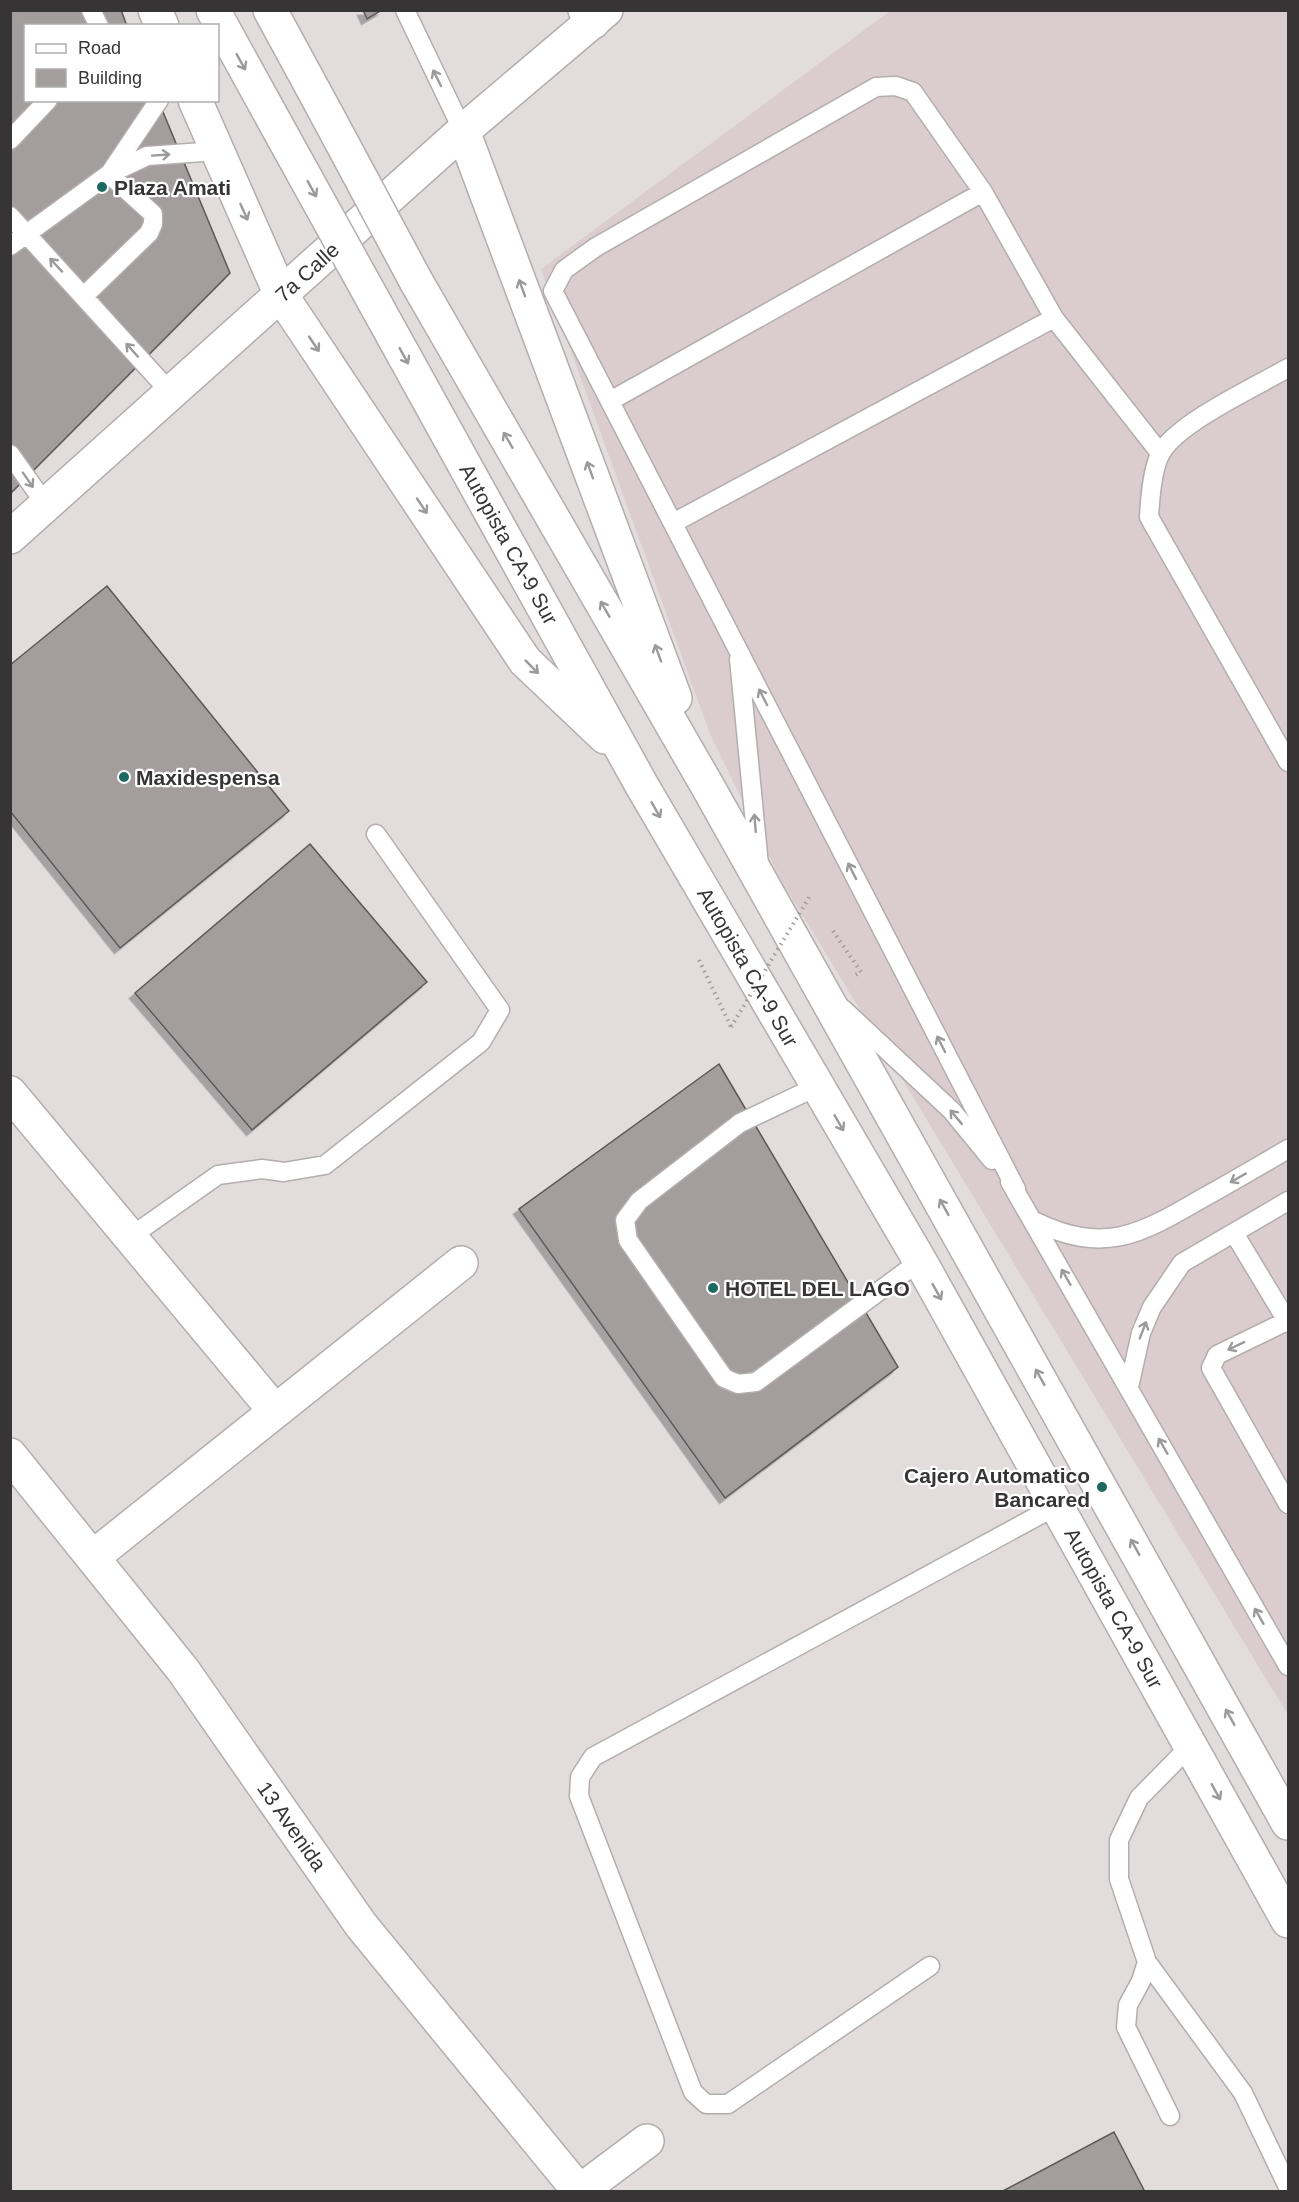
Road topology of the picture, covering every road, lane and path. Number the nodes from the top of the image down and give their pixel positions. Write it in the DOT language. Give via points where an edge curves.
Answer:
graph roads {
  1 [pos="91,10"];
  2 [pos="155,10"];
  3 [pos="213,10"];
  4 [pos="270,10"];
  5 [pos="405,10"];
  6 [pos="595,14"];
  7 [pos="98,24"];
  8 [pos="161,24"];
  9 [pos="46,102"];
  10 [pos="158,102"];
  11 [pos="196,102"];
  12 [pos="463,131"];
  13 [pos="10,140"];
  14 [pos="217,151"];
  15 [pos="109,174"];
  16 [pos="983,192"];
  17 [pos="10,216"];
  18 [pos="28,235"];
  19 [pos="10,246"];
  20 [pos="281,295"];
  21 [pos="84,296"];
  22 [pos="1054,318"];
  23 [pos="1288,368"];
  24 [pos="171,393"];
  25 [pos="610,401"];
  26 [pos="1160,453"];
  27 [pos="10,454"];
  28 [pos="46,506"];
  29 [pos="673,523"];
  30 [pos="10,537"];
  31 [pos="738,650"];
  32 [pos="628,759"];
  33 [pos="1288,762"];
  34 [pos="708,787"];
  35 [pos="376,834"];
  36 [pos="760,881"];
  37 [pos="810,896"];
  38 [pos="696,954"];
  39 [pos="822,990"];
  40 [pos="818,1086"];
  41 [pos="10,1093"];
  42 [pos="1288,1149"];
  43 [pos="1016,1189"];
  44 [pos="1288,1201"];
  45 [pos="1035,1221"];
  46 [pos="1234,1233"];
  47 [pos="130,1237"];
  48 [pos="920,1261"];
  49 [pos="461,1263"];
  50 [pos="1288,1322"];
  51 [pos="1129,1387"];
  52 [pos="275,1411"];
  53 [pos="10,1455"];
  54 [pos="1288,1504"];
  55 [pos="1058,1505"];
  56 [pos="93,1557"];
  57 [pos="1288,1666"];
  58 [pos="1190,1746"];
  59 [pos="1288,1823"];
  60 [pos="1288,1921"];
  61 [pos="1147,1962"];
  62 [pos="930,1966"];
  63 [pos="1170,2116"];
  64 [pos="647,2141"];
  65 [pos="1288,2187"];
  66 [pos="579,2191"];
  1 -- 7 [label="lane"];
  2 -- 8 [label="main road"];
  3 -- 32 [label="main road, Autopista CA-9 Sur, one-way, bridge"];
  34 -- 4 [label="main road, one-way, bridge" via="416,280"];
  12 -- 5 [label="lane, one-way"];
  6 -- 12 [label="main road, 7a Calle"];
  9 -- 13 [label="lane"];
  10 -- 15 [label="lane"];
  11 -- 14 [label="main road"];
  12 -- 20 [label="main road, 7a Calle"];
  34 -- 12 [label="main road, one-way"];
  15 -- 14 [label="lane, one-way" via="147,156"];
  14 -- 20 [label="main road, one-way"];
  15 -- 18 [label="lane"];
  15 -- 21 [label="lane" via="153,214 153,224 149,233"];
  16 -- 22 [label="lane"];
  16 -- 25 [label="lane"];
  16 -- 25 [label="lane" via="913,92 896,86 876,87 596,247 564,270 554,291"];
  17 -- 18 [label="lane"];
  18 -- 19 [label="lane"];
  21 -- 18 [label="lane, one-way"];
  20 -- 24 [label="main road, 7a Calle"];
  20 -- 32 [label="main road, one-way" via="525,661"];
  24 -- 21 [label="lane, one-way"];
  22 -- 26 [label="lane"];
  22 -- 29 [label="lane"];
  23 -- 26 [label="lane" via="1184,428"];
  24 -- 28 [label="main road, 7a Calle"];
  25 -- 29 [label="lane"];
  26 -- 33 [label="lane" via="1150,493 1149,517"];
  27 -- 28 [label="lane, one-way"];
  28 -- 30 [label="main road, 7a Calle"];
  29 -- 31 [label="lane"];
  36 -- 31 [label="lane, one-way"];
  43 -- 31 [label="lane, one-way"];
  32 -- 40 [label="main road, Autopista CA-9 Sur, one-way"];
  34 -- 36 [label="main road"];
  35 -- 47 [label="lane" via="500,1010 481,1042 325,1165 284,1172 262,1169 218,1175"];
  36 -- 39 [label="main road"];
  37 -- 38 [label="path, bridge" via="731,1027"];
  43 -- 39 [label="lane, one-way" via="952,1111"];
  59 -- 39 [label="main road, one-way"];
  40 -- 48 [label="main road, Autopista CA-9 Sur, one-way"];
  40 -- 48 [label="lane" via="740,1123 639,1201 625,1220 628,1240 724,1378 738,1384 756,1382"];
  41 -- 47 [label="main road"];
  42 -- 45 [label="lane, one-way" via="1141,1232 1104,1239 1080,1238"];
  43 -- 45 [label="lane"];
  44 -- 46 [label="lane"];
  51 -- 45 [label="lane, one-way"];
  46 -- 50 [label="lane"];
  51 -- 46 [label="lane, one-way" via="1141,1333 1166,1285 1182,1263"];
  47 -- 52 [label="main road"];
  48 -- 55 [label="main road, Autopista CA-9 Sur, one-way"];
  49 -- 52 [label="main road"];
  50 -- 54 [label="lane, one-way" via="1217,1355 1211,1368"];
  57 -- 51 [label="lane, one-way"];
  52 -- 56 [label="main road"];
  53 -- 56 [label="main road, 13 Avenida"];
  55 -- 58 [label="main road, Autopista CA-9 Sur"];
  55 -- 62 [label="lane" via="593,1757 580,1777 579,1796 587,1818 693,2092 706,2104 728,2104"];
  56 -- 66 [label="main road, 13 Avenida" via="183,1670 361,1924"];
  58 -- 60 [label="main road, Autopista CA-9 Sur, one-way"];
  58 -- 61 [label="lane" via="1139,1798 1119,1840 1119,1879"];
  61 -- 63 [label="lane" via="1128,2005 1126,2027"];
  61 -- 65 [label="lane" via="1244,2093"];
  64 -- 66 [label="main road"];
}
